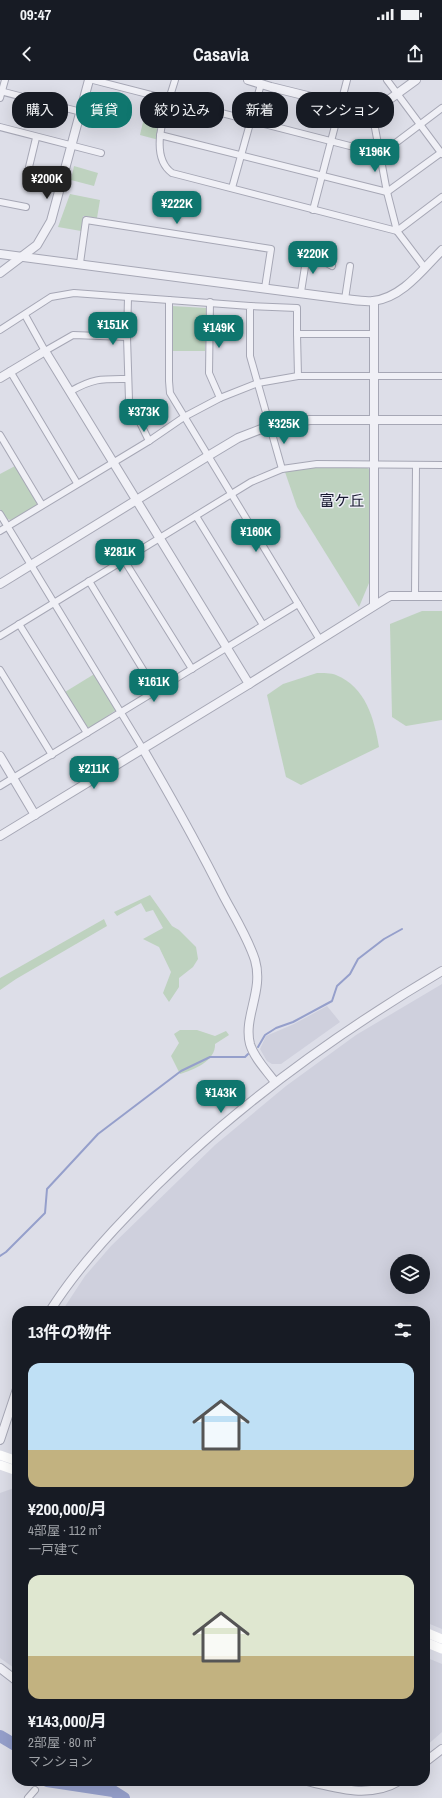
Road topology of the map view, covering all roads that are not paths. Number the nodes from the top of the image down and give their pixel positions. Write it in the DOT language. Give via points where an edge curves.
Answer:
graph roads {
  1 [pos="5,80"];
  2 [pos="89,80"];
  3 [pos="93,80"];
  4 [pos="175,80"];
  5 [pos="248,80"];
  6 [pos="347,80"];
  7 [pos="387,80"];
  8 [pos="416,80"];
  9 [pos="261,82"];
  10 [pos="1,91"];
  11 [pos="86,92"];
  12 [pos="172,92"];
  13 [pos="258,92"];
  14 [pos="296,92"];
  15 [pos="344,92"];
  16 [pos="140,93"];
  17 [pos="398,95"];
  18 [pos="0,98"];
  19 [pos="394,98"];
  20 [pos="442,108"];
  21 [pos="76,110"];
  22 [pos="420,124"];
  23 [pos="0,128"];
  24 [pos="77,128"];
  25 [pos="162,128"];
  26 [pos="248,128"];
  27 [pos="277,128"];
  28 [pos="335,128"];
  29 [pos="375,128"];
  30 [pos="160,134"];
  31 [pos="36,138"];
  32 [pos="331,142"];
  33 [pos="72,146"];
  34 [pos="100,153"];
  35 [pos="442,153"];
  36 [pos="242,154"];
  37 [pos="381,154"];
  38 [pos="29,167"];
  39 [pos="322,175"];
  40 [pos="232,188"];
  41 [pos="387,192"];
  42 [pos="442,197"];
  43 [pos="0,202"];
  44 [pos="26,207"];
  45 [pos="313,210"];
  46 [pos="397,231"];
  47 [pos="442,250"];
  48 [pos="0,254"];
  49 [pos="24,256"];
  50 [pos="80,263"];
  51 [pos="332,266"];
  52 [pos="350,266"];
  53 [pos="424,268"];
  54 [pos="0,273"];
  55 [pos="266,288"];
  56 [pos="301,292"];
  57 [pos="128,298"];
  58 [pos="345,299"];
  59 [pos="169,300"];
  60 [pos="374,301"];
  61 [pos="210,302"];
  62 [pos="250,306"];
  63 [pos="25,315"];
  64 [pos="0,330"];
  65 [pos="297,334"];
  66 [pos="374,334"];
  67 [pos="127,338"];
  68 [pos="46,351"];
  69 [pos="10,371"];
  70 [pos="374,375"];
  71 [pos="298,376"];
  72 [pos="442,376"];
  73 [pos="0,378"];
  74 [pos="127,379"];
  75 [pos="258,383"];
  76 [pos="71,391"];
  77 [pos="220,398"];
  78 [pos="184,417"];
  79 [pos="442,420"];
  80 [pos="374,421"];
  81 [pos="270,426"];
  82 [pos="0,434"];
  83 [pos="149,441"];
  84 [pos="208,456"];
  85 [pos="113,462"];
  86 [pos="374,464"];
  87 [pos="416,465"];
  88 [pos="442,465"];
  89 [pos="282,469"];
  90 [pos="77,483"];
  91 [pos="231,494"];
  92 [pos="136,499"];
  93 [pos="42,505"];
  94 [pos="0,514"];
  95 [pos="196,516"];
  96 [pos="7,526"];
  97 [pos="0,531"];
  98 [pos="161,537"];
  99 [pos="124,560"];
  100 [pos="31,565"];
  101 [pos="89,581"];
  102 [pos="0,584"];
  103 [pos="415,596"];
  104 [pos="442,596"];
  105 [pos="54,602"];
  106 [pos="298,604"];
  107 [pos="374,605"];
  108 [pos="19,624"];
  109 [pos="263,625"];
  110 [pos="0,636"];
  111 [pos="320,640"];
  112 [pos="228,648"];
  113 [pos="192,669"];
  114 [pos="0,670"];
  115 [pos="250,684"];
  116 [pos="156,691"];
  117 [pos="122,712"];
  118 [pos="87,733"];
  119 [pos="143,748"];
  120 [pos="52,755"];
  121 [pos="0,756"];
  122 [pos="14,778"];
  123 [pos="0,786"];
  124 [pos="35,815"];
  125 [pos="0,836"];
  126 [pos="442,971"];
  127 [pos="275,1082"];
  128 [pos="53,1306"];
  129 [pos="12,1404"];
  130 [pos="0,1440"];
  131 [pos="0,1455"];
  132 [pos="12,1459"];
  133 [pos="0,1465"];
  134 [pos="12,1470"];
  135 [pos="430,1634"];
  136 [pos="442,1639"];
  137 [pos="430,1644"];
  138 [pos="442,1649"];
  139 [pos="0,1668"];
  140 [pos="12,1677"];
  141 [pos="442,1749"];
  142 [pos="430,1758"];
  143 [pos="326,1786"];
  144 [pos="390,1786"];
  145 [pos="35,1790"];
  146 [pos="28,1798"];
  1 -- 10 [label="street"];
  2 -- 11 [label="street"];
  3 -- 16 [label="street"];
  4 -- 12 [label="street"];
  5 -- 9 [label="street"];
  6 -- 15 [label="street"];
  7 -- 17 [label="street"];
  8 -- 17 [label="street"];
  9 -- 13 [label="street"];
  9 -- 14 [label="street"];
  10 -- 18 [label="street"];
  10 -- 21 [label="street"];
  17 -- 19 [label="street"];
  17 -- 22 [label="street"];
  20 -- 22 [label="street"];
  22 -- 35 [label="street"];
  22 -- 37 [label="street"];
  23 -- 31 [label="street"];
  24 -- 33 [label="street"];
  25 -- 30 [label="street"];
  26 -- 36 [label="street"];
  27 -- 32 [label="street"];
  28 -- 32 [label="street"];
  29 -- 37 [label="street"];
  30 -- 36 [label="street"];
  30 -- 40 [label="street" via="160,153 166,168 172,173"];
  31 -- 33 [label="street"];
  31 -- 38 [label="street"];
  32 -- 37 [label="street"];
  32 -- 39 [label="street"];
  33 -- 34 [label="street"];
  33 -- 49 [label="street" via="51,221 37,244"];
  35 -- 41 [label="street"];
  36 -- 39 [label="street"];
  36 -- 40 [label="street"];
  37 -- 41 [label="street"];
  39 -- 41 [label="street"];
  39 -- 45 [label="street"];
  40 -- 45 [label="street"];
  41 -- 46 [label="street"];
  42 -- 46 [label="street"];
  43 -- 44 [label="street"];
  45 -- 46 [label="street"];
  46 -- 53 [label="street"];
  47 -- 53 [label="street"];
  48 -- 49 [label="street"];
  49 -- 50 [label="street"];
  49 -- 54 [label="street"];
  50 -- 55 [label="street"];
  50 -- 55 [label="street" via="86,220 271,249"];
  51 -- 56 [label="street" via="307,256"];
  52 -- 58 [label="street"];
  53 -- 60 [label="street" via="405,287"];
  55 -- 56 [label="street"];
  56 -- 58 [label="street"];
  57 -- 59 [label="street"];
  57 -- 63 [label="street" via="63,294 51,297"];
  57 -- 67 [label="street"];
  58 -- 60 [label="street"];
  59 -- 61 [label="street"];
  59 -- 78 [label="street" via="170,393"];
  60 -- 66 [label="street"];
  61 -- 62 [label="street"];
  61 -- 77 [label="street" via="209,373"];
  62 -- 65 [label="street" via="297,308"];
  62 -- 75 [label="street" via="250,356"];
  63 -- 64 [label="street"];
  63 -- 68 [label="street"];
  65 -- 66 [label="street"];
  65 -- 71 [label="street"];
  66 -- 70 [label="street"];
  67 -- 68 [label="street" via="73,335"];
  67 -- 74 [label="street"];
  68 -- 69 [label="street"];
  68 -- 76 [label="street"];
  69 -- 73 [label="street"];
  69 -- 90 [label="street"];
  70 -- 71 [label="street"];
  70 -- 72 [label="street"];
  70 -- 80 [label="street"];
  71 -- 75 [label="street"];
  74 -- 76 [label="street" via="100,379 87,382"];
  74 -- 83 [label="street" via="129,400"];
  75 -- 77 [label="street"];
  75 -- 81 [label="street"];
  76 -- 85 [label="street"];
  77 -- 78 [label="street"];
  78 -- 83 [label="street"];
  78 -- 84 [label="street"];
  79 -- 80 [label="street"];
  80 -- 81 [label="street" via="310,420"];
  80 -- 86 [label="street"];
  81 -- 84 [label="street" via="238,438"];
  81 -- 89 [label="street"];
  82 -- 93 [label="street"];
  83 -- 85 [label="street"];
  84 -- 91 [label="street"];
  84 -- 92 [label="street"];
  85 -- 90 [label="street"];
  85 -- 92 [label="street"];
  86 -- 87 [label="street"];
  86 -- 89 [label="street" via="317,464"];
  86 -- 107 [label="street"];
  87 -- 88 [label="street"];
  87 -- 103 [label="street"];
  89 -- 91 [label="street"];
  90 -- 93 [label="street"];
  91 -- 95 [label="street"];
  91 -- 106 [label="street"];
  92 -- 98 [label="street"];
  92 -- 100 [label="street"];
  93 -- 96 [label="street"];
  94 -- 96 [label="street"];
  95 -- 98 [label="street"];
  95 -- 109 [label="street"];
  96 -- 97 [label="street"];
  96 -- 100 [label="street"];
  98 -- 99 [label="street"];
  98 -- 112 [label="street"];
  99 -- 101 [label="street"];
  99 -- 113 [label="street"];
  100 -- 102 [label="street"];
  100 -- 105 [label="street"];
  101 -- 105 [label="street"];
  101 -- 116 [label="street"];
  103 -- 104 [label="street"];
  103 -- 107 [label="street" via="390,596"];
  105 -- 108 [label="street"];
  105 -- 117 [label="street"];
  106 -- 109 [label="street"];
  106 -- 111 [label="street"];
  107 -- 111 [label="street"];
  108 -- 110 [label="street"];
  108 -- 118 [label="street"];
  109 -- 112 [label="street"];
  111 -- 115 [label="street"];
  112 -- 113 [label="street"];
  112 -- 115 [label="street"];
  113 -- 116 [label="street"];
  114 -- 120 [label="street"];
  115 -- 119 [label="street"];
  116 -- 117 [label="street"];
  117 -- 118 [label="street"];
  117 -- 119 [label="street"];
  118 -- 120 [label="street"];
  119 -- 124 [label="street"];
  119 -- 127 [label="street" via="192,835 254,960 258,983 249,1034 250,1045"];
  120 -- 122 [label="street"];
  121 -- 122 [label="street"];
  122 -- 123 [label="street"];
  122 -- 124 [label="street"];
  124 -- 125 [label="street"];
  126 -- 127 [label="street" via="389,1002"];
  127 -- 128 [label="street" via="207,1138 150,1192 74,1275"];
  129 -- 130 [label="street"];
  131 -- 132 [label="main road"];
  133 -- 134 [label="main road"];
  135 -- 136 [label="main road"];
  137 -- 138 [label="main road"];
  139 -- 140 [label="street"];
  141 -- 142 [label="street"];
  143 -- 144 [label="street" via="366,1793 380,1791"];
  145 -- 146 [label="street"];
}
